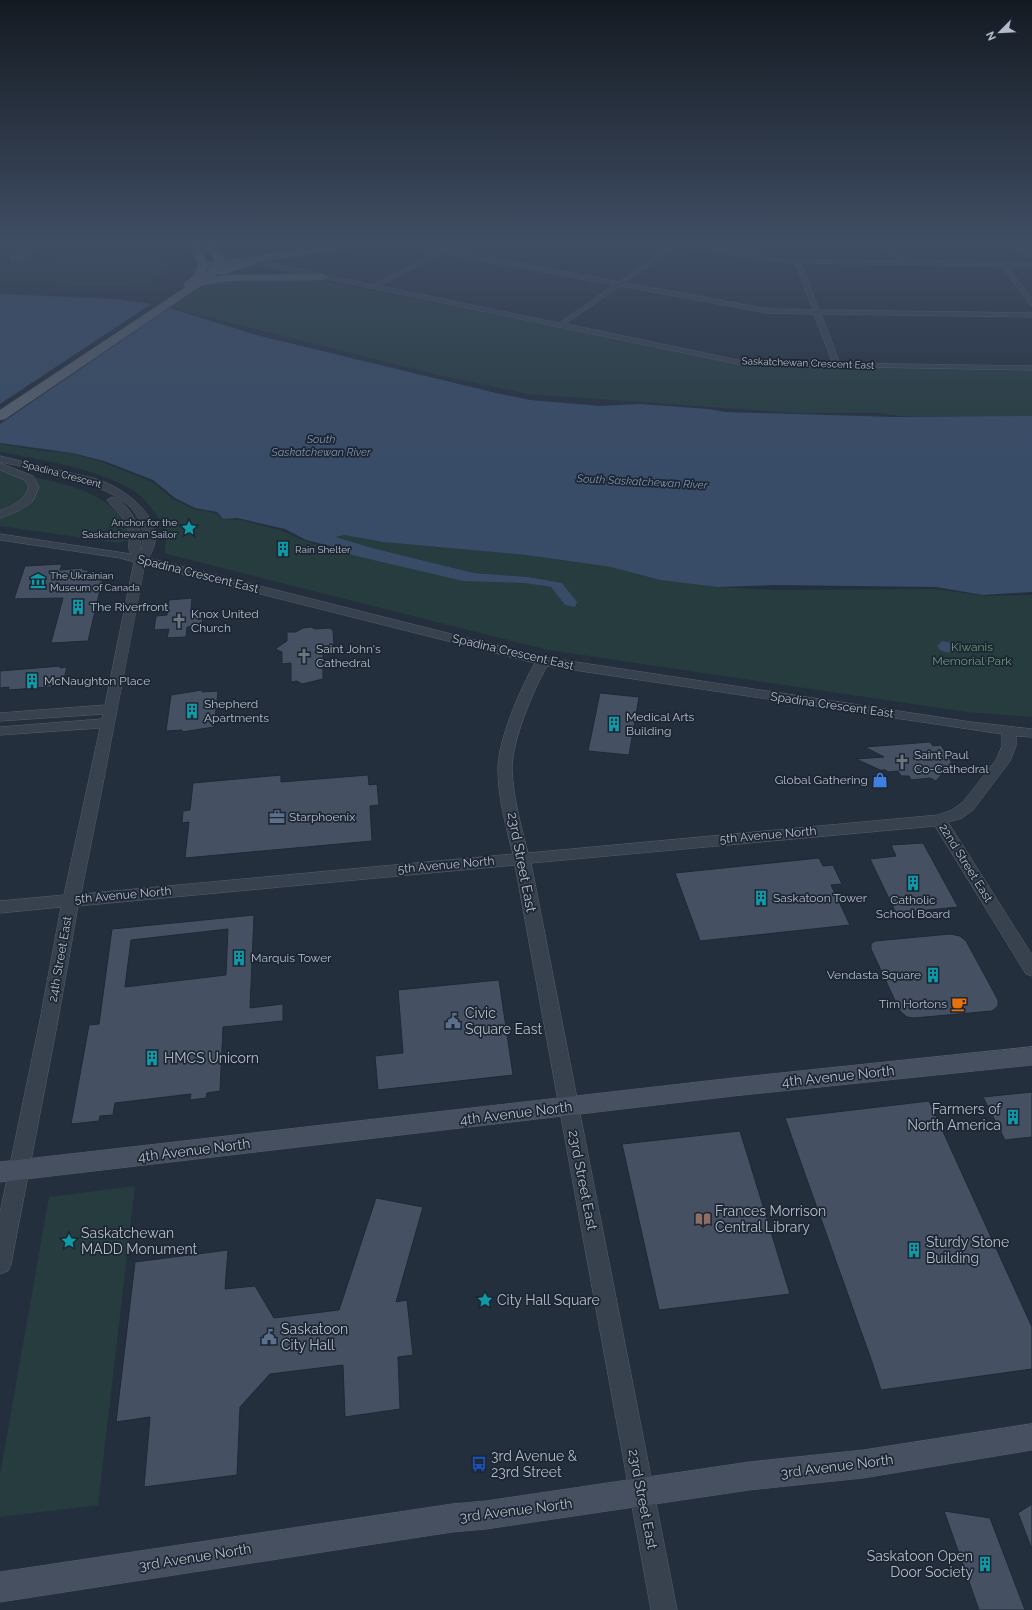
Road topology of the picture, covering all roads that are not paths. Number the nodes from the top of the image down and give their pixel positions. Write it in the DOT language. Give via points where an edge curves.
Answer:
graph roads {
  1 [pos="146,315"];
  2 [pos="149,315"];
  3 [pos="508,315"];
  4 [pos="576,315"];
  5 [pos="819,315"];
  6 [pos="561,326"];
  7 [pos="837,365"];
  8 [pos="1032,368"];
  9 [pos="0,409"];
  10 [pos="0,416"];
  11 [pos="0,459"];
  12 [pos="0,465"];
  13 [pos="0,515"];
  14 [pos="0,537"];
  15 [pos="140,560"];
  16 [pos="543,662"];
  17 [pos="109,716"];
  18 [pos="0,717"];
  19 [pos="1009,730"];
  20 [pos="0,731"];
  21 [pos="1032,732"];
  22 [pos="939,820"];
  23 [pos="522,858"];
  24 [pos="71,900"];
  25 [pos="0,906"];
  26 [pos="1032,969"];
  27 [pos="1032,1056"];
  28 [pos="569,1107"];
  29 [pos="9,1171"];
  30 [pos="0,1264"];
  31 [pos="1032,1437"];
  32 [pos="642,1493"];
  33 [pos="0,1586"];
  34 [pos="664,1610"];
  1 -- 9 [label="main road"];
  2 -- 10 [label="main road"];
  3 -- 6 [label="street, Saskatchewan Crescent East"];
  4 -- 6 [label="street"];
  5 -- 7 [label="street"];
  6 -- 7 [label="street, Saskatchewan Crescent East" via="743,363"];
  7 -- 8 [label="street, Saskatchewan Crescent East"];
  11 -- 15 [label="street, Spadina Crescent" via="98,482 124,497 141,513 149,532 147,550"];
  12 -- 13 [label="street" via="29,478 34,487 29,499"];
  12 -- 15 [label="street, Spadina Crescent" via="83,485 108,497 127,514 135,535 134,549"];
  14 -- 15 [label="street, Spadina Crescent East" via="116,554"];
  15 -- 16 [label="street, Spadina Crescent East"];
  15 -- 17 [label="street, 24th Street East"];
  16 -- 19 [label="street, Spadina Crescent East"];
  16 -- 23 [label="street, 23rd Street East" via="537,670 506,755 505,767 511,810"];
  17 -- 18 [label="street"];
  17 -- 20 [label="street"];
  17 -- 24 [label="street, 24th Street East"];
  19 -- 21 [label="street, Spadina Crescent East"];
  19 -- 22 [label="street, 22nd Street East" via="1009,746 1003,761 968,806 957,814"];
  22 -- 23 [label="street, 5th Avenue North"];
  22 -- 26 [label="street, 22nd Street East"];
  23 -- 24 [label="street, 5th Avenue North"];
  23 -- 28 [label="street, 23rd Street East"];
  24 -- 25 [label="street, 5th Avenue North"];
  24 -- 29 [label="street, 24th Street East" via="49,1020"];
  27 -- 28 [label="main road, 4th Avenue North"];
  28 -- 29 [label="main road, 4th Avenue North"];
  28 -- 32 [label="street, 23rd Street East"];
  29 -- 30 [label="street, 24th Street East"];
  31 -- 32 [label="main road, 3rd Avenue North" via="863,1464 749,1476"];
  32 -- 33 [label="main road, 3rd Avenue North" via="452,1518"];
  32 -- 34 [label="street, 23rd Street East"];
}
